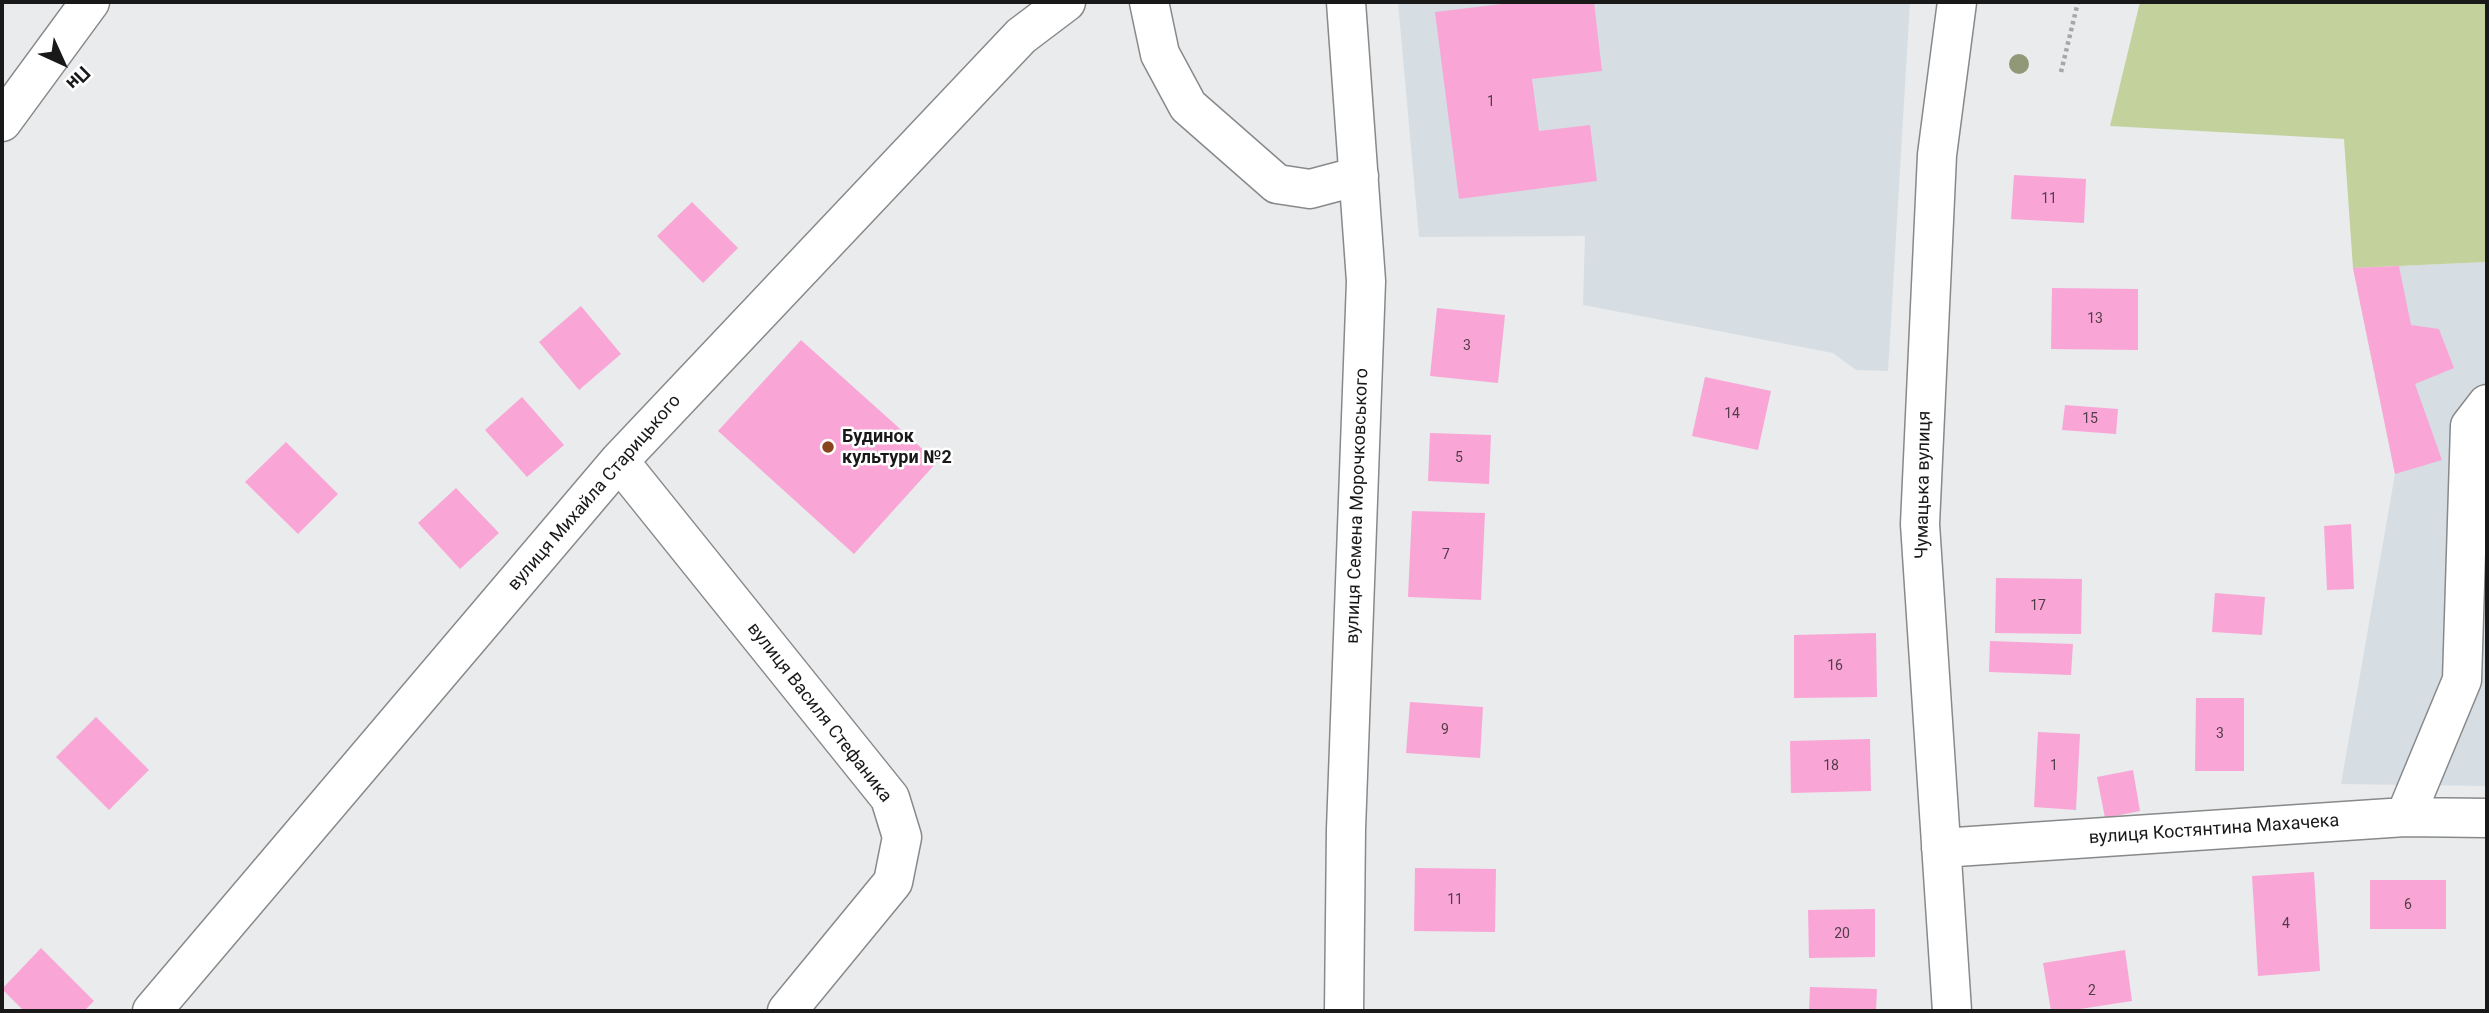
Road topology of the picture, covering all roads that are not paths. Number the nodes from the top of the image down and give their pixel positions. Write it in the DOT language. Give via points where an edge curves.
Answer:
graph roads {
  1 [pos="90,2"];
  2 [pos="1066,2"];
  3 [pos="1149,2"];
  4 [pos="1346,2"];
  5 [pos="1957,2"];
  6 [pos="2,122"];
  7 [pos="1359,176"];
  8 [pos="2487,404"];
  9 [pos="619,461"];
  10 [pos="2404,817"];
  11 [pos="2487,818"];
  12 [pos="1941,848"];
  13 [pos="152,1011"];
  14 [pos="787,1011"];
  15 [pos="1344,1011"];
  16 [pos="1952,1011"];
  1 -- 6 [label="street"];
  2 -- 9 [label="street, вулиця Михайла Старицького" via="1021,36"];
  3 -- 7 [label="street" via="1160,54 1188,106 1277,184 1310,189"];
  4 -- 7 [label="street, вулиця Семена Морочковського"];
  5 -- 12 [label="street, Чумацька вулиця" via="1937,155 1920,524"];
  7 -- 15 [label="street, вулиця Семена Морочковського" via="1366,281"];
  8 -- 10 [label="street" via="2470,426 2462,680"];
  9 -- 13 [label="street, вулиця Михайла Старицького"];
  9 -- 14 [label="street, вулиця Василя Стефаника" via="890,797 902,837 893,882"];
  10 -- 11 [label="street, вулиця Костянтина Махачека"];
  10 -- 12 [label="street, вулиця Костянтина Махачека"];
  12 -- 16 [label="street, Чумацька вулиця"];
}
